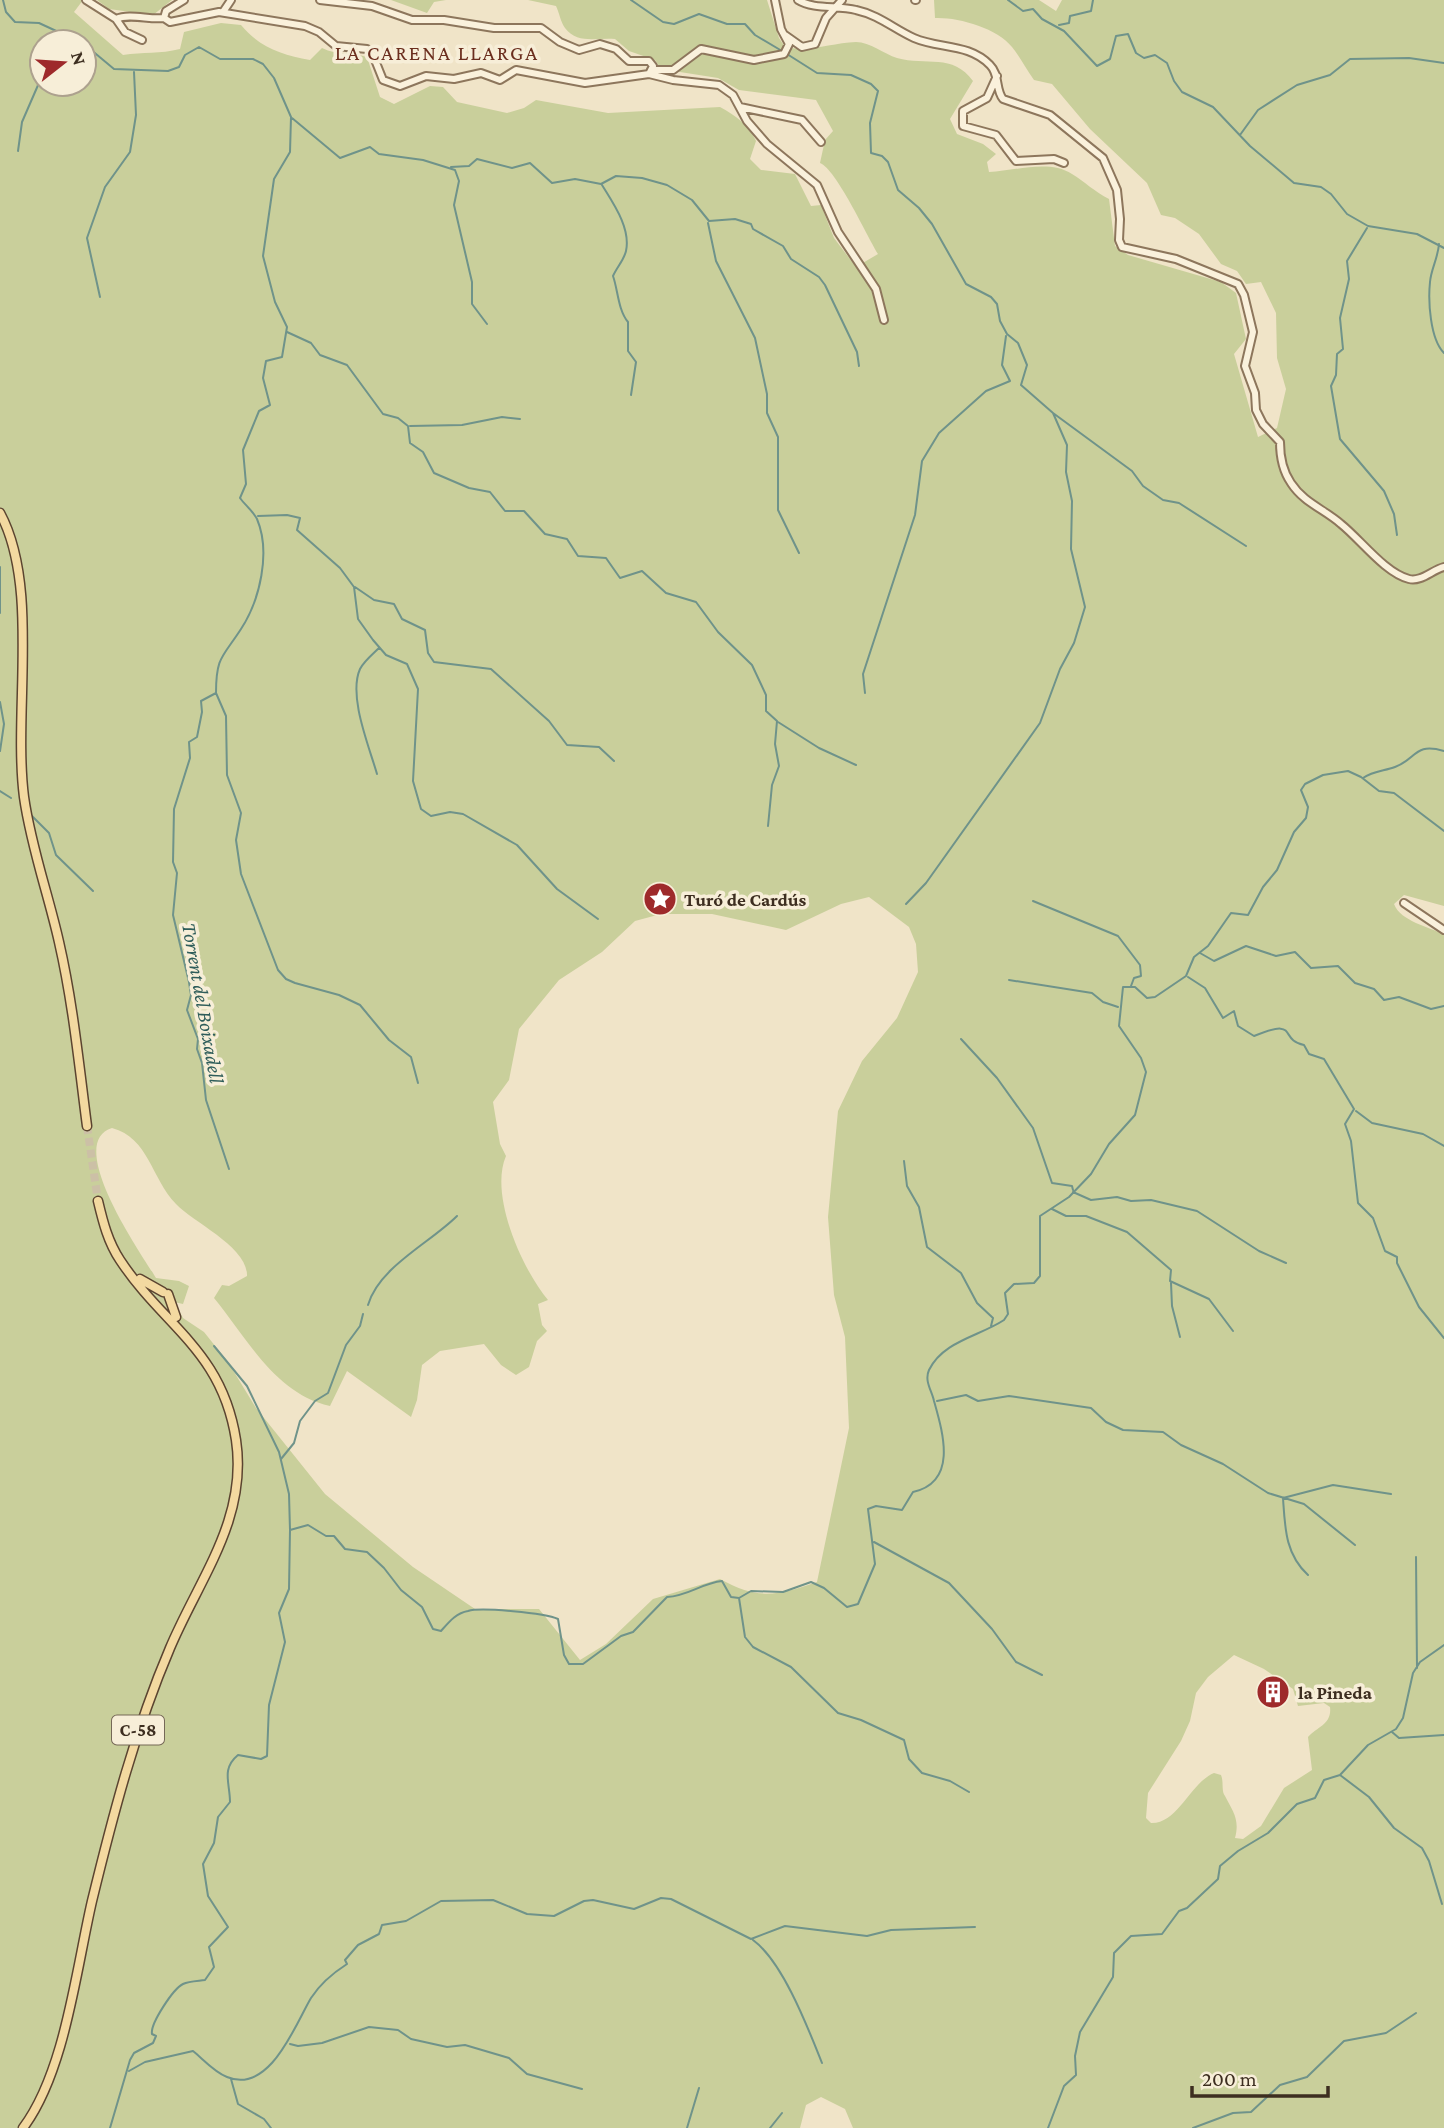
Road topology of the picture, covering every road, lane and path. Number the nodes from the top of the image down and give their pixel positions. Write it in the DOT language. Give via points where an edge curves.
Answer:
graph roads {
  1 [pos="86,0"];
  2 [pos="184,0"];
  3 [pos="231,0"];
  4 [pos="320,0"];
  5 [pos="775,0"];
  6 [pos="798,0"];
  7 [pos="840,3"];
  8 [pos="222,12"];
  9 [pos="164,18"];
  10 [pos="116,19"];
  11 [pos="783,35"];
  12 [pos="142,40"];
  13 [pos="651,72"];
  14 [pos="997,76"];
  15 [pos="740,107"];
  16 [pos="821,142"];
  17 [pos="1064,163"];
  18 [pos="884,320"];
  19 [pos="0,513"];
  20 [pos="0,521"];
  21 [pos="1444,567"];
  22 [pos="1404,903"];
  23 [pos="1444,930"];
  24 [pos="83,1098"];
  25 [pos="87,1126"];
  26 [pos="98,1201"];
  27 [pos="102,1217"];
  28 [pos="138,1277"];
  29 [pos="162,1294"];
  30 [pos="152,1297"];
  31 [pos="182,1330"];
  32 [pos="25,2128"];
  1 -- 10 [label="street"];
  2 -- 9 [label="street" via="166,11"];
  3 -- 8 [label="street"];
  4 -- 13 [label="street" via="372,6 412,20 541,28 566,46 583,51 608,46 629,61 649,61"];
  5 -- 11 [label="street"];
  6 -- 7 [label="street" via="810,5"];
  7 -- 11 [label="street" via="826,18 814,46 802,47"];
  7 -- 14 [label="street" via="872,13 918,40 967,50 988,63"];
  8 -- 9 [label="street" via="170,22"];
  8 -- 13 [label="street" via="295,23 319,32 336,46 364,47 373,55 383,80 400,86 426,76 458,79 481,73 500,80 516,70 585,83"];
  9 -- 10 [label="street"];
  10 -- 12 [label="street" via="125,32"];
  11 -- 13 [label="street" via="789,48 782,55 754,60 705,49 673,70"];
  13 -- 15 [label="street" via="673,80 719,85"];
  14 -- 17 [label="street" via="987,98 963,111 963,126 996,135 1016,161 1054,159"];
  14 -- 21 [label="street" via="1003,99 1050,115 1102,158 1117,190 1119,240 1124,249 1176,259 1238,284 1253,332 1245,366 1258,416 1280,442 1279,457 1302,498 1342,524 1385,566 1408,579"];
  15 -- 16 [label="street" via="802,120"];
  15 -- 18 [label="street" via="771,148 817,185 838,232 878,293"];
  19 -- 24 [label="main road" via="20,578 26,806 60,945"];
  20 -- 24 [label="main road" via="16,579 21,799 56,945"];
  22 -- 23 [label="street"];
  24 -- 25 [label="main road"];
  26 -- 27 [label="main road, C-58"];
  27 -- 28 [label="main road, C-58" via="120,1254"];
  27 -- 30 [label="main road, C-58" via="119,1259"];
  28 -- 29 [label="main road, C-58"];
  28 -- 29 [label="main road"];
  29 -- 30 [label="main road"];
  29 -- 31 [label="main road"];
  29 -- 32 [label="main road, C-58" via="209,1359 230,1405 240,1462 235,1510 223,1548 167,1664 133,1758 54,2079"];
  30 -- 31 [label="main road, C-58"];
  31 -- 32 [label="main road, C-58" via="214,1375 233,1424 237,1462 231,1517 138,1729 50,2077"];
}
